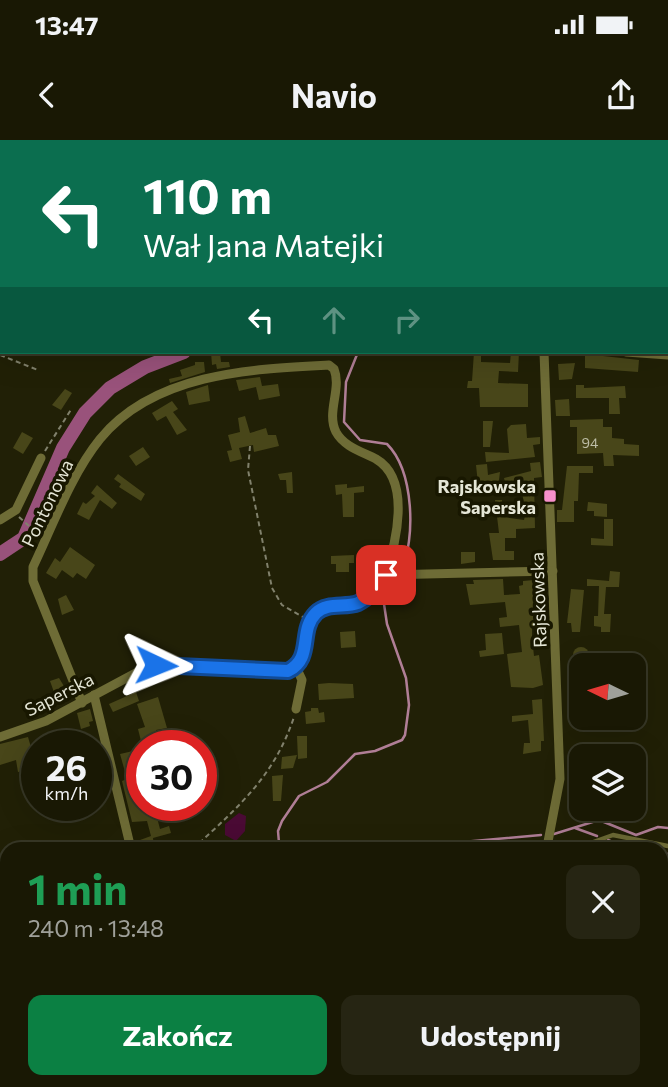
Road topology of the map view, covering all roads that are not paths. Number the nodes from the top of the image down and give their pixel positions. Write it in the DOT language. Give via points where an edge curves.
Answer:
graph roads {
  1 [pos="544,354"];
  2 [pos="41,458"];
  3 [pos="0,520"];
  4 [pos="552,571"];
  5 [pos="389,575"];
  6 [pos="296,667"];
  7 [pos="94,695"];
  8 [pos="82,703"];
  9 [pos="296,709"];
  10 [pos="0,737"];
  11 [pos="129,842"];
  12 [pos="548,842"];
  13 [pos="593,842"];
  14 [pos="648,842"];
  1 -- 4 [label="street, Rajskowska"];
  2 -- 3 [label="street" via="16,510"];
  4 -- 5 [label="street"];
  4 -- 12 [label="street, Rajskowska" via="560,779"];
  5 -- 6 [label="street" via="363,601 320,609 310,621 305,655"];
  5 -- 8 [label="street, Pontonowa" via="397,524 392,477 379,461 350,446 336,432 336,374 329,365 271,367 159,393 101,438 32,572"];
  6 -- 7 [label="street, Saperska" via="280,673 156,665"];
  6 -- 9 [label="street" via="302,680"];
  7 -- 8 [label="street, Saperska"];
  7 -- 11 [label="street"];
  8 -- 10 [label="street, Saperska"];
  13 -- 14 [label="lane" via="613,835"];
}
